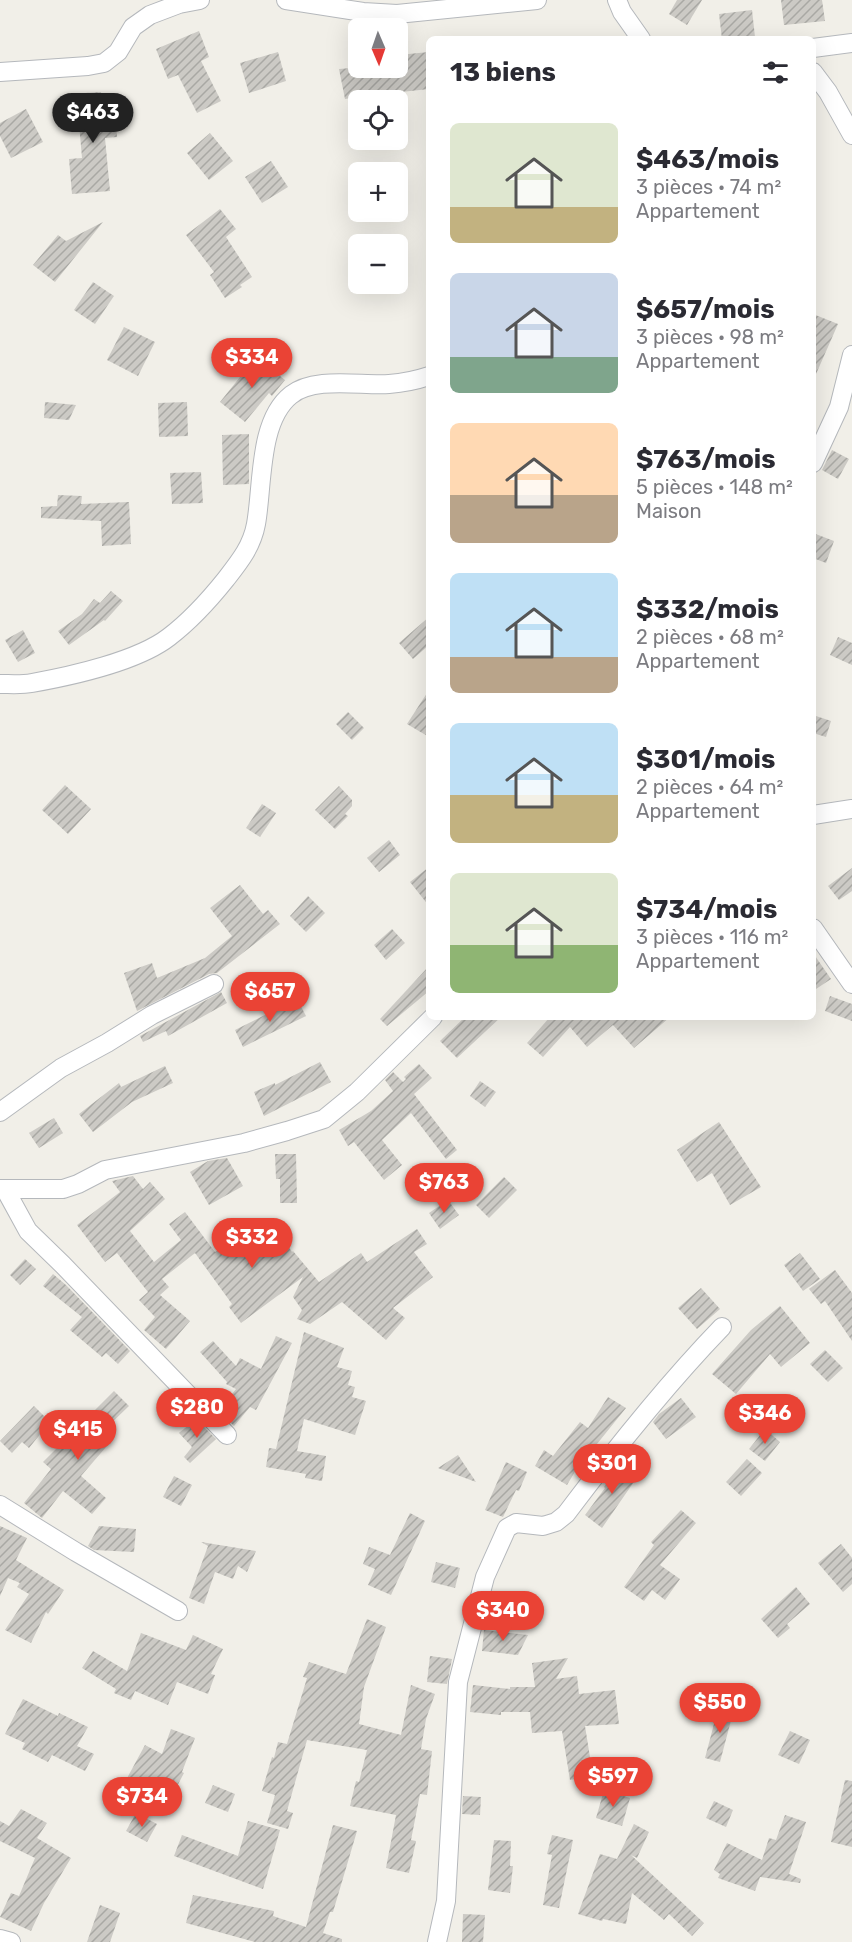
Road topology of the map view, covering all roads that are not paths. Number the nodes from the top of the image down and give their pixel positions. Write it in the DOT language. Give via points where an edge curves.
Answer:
graph roads {
  1 [pos="200,0"];
  2 [pos="286,0"];
  3 [pos="537,0"];
  4 [pos="617,0"];
  5 [pos="479,3"];
  6 [pos="639,36"];
  7 [pos="852,43"];
  8 [pos="816,48"];
  9 [pos="0,72"];
  10 [pos="816,76"];
  11 [pos="852,133"];
  12 [pos="852,355"];
  13 [pos="426,377"];
  14 [pos="816,457"];
  15 [pos="0,684"];
  16 [pos="852,809"];
  17 [pos="816,815"];
  18 [pos="816,932"];
  19 [pos="214,984"];
  20 [pos="852,984"];
  21 [pos="430,1020"];
  22 [pos="0,1112"];
  23 [pos="2,1189"];
  24 [pos="722,1327"];
  25 [pos="227,1435"];
  26 [pos="0,1505"];
  27 [pos="178,1611"];
  28 [pos="0,1939"];
  29 [pos="11,1942"];
  30 [pos="437,1942"];
  1 -- 9 [label="street" via="150,15 133,27 118,52 104,63"];
  2 -- 5 [label="street" via="397,14"];
  3 -- 5 [label="street"];
  4 -- 6 [label="street"];
  7 -- 8 [label="street"];
  10 -- 11 [label="street"];
  12 -- 14 [label="street" via="839,407"];
  13 -- 15 [label="street" via="389,384 332,384 292,393 271,425 252,540 245,556 216,592 168,637 143,651 30,684"];
  16 -- 17 [label="street"];
  18 -- 20 [label="street"];
  19 -- 22 [label="street" via="61,1068"];
  21 -- 23 [label="street" via="324,1119 244,1143 105,1170 63,1189"];
  23 -- 25 [label="street" via="36,1241"];
  24 -- 30 [label="street" via="684,1365 566,1514 543,1526 516,1523 507,1528 485,1578 458,1682 446,1901"];
  26 -- 27 [label="street"];
  28 -- 29 [label="street"];
}
